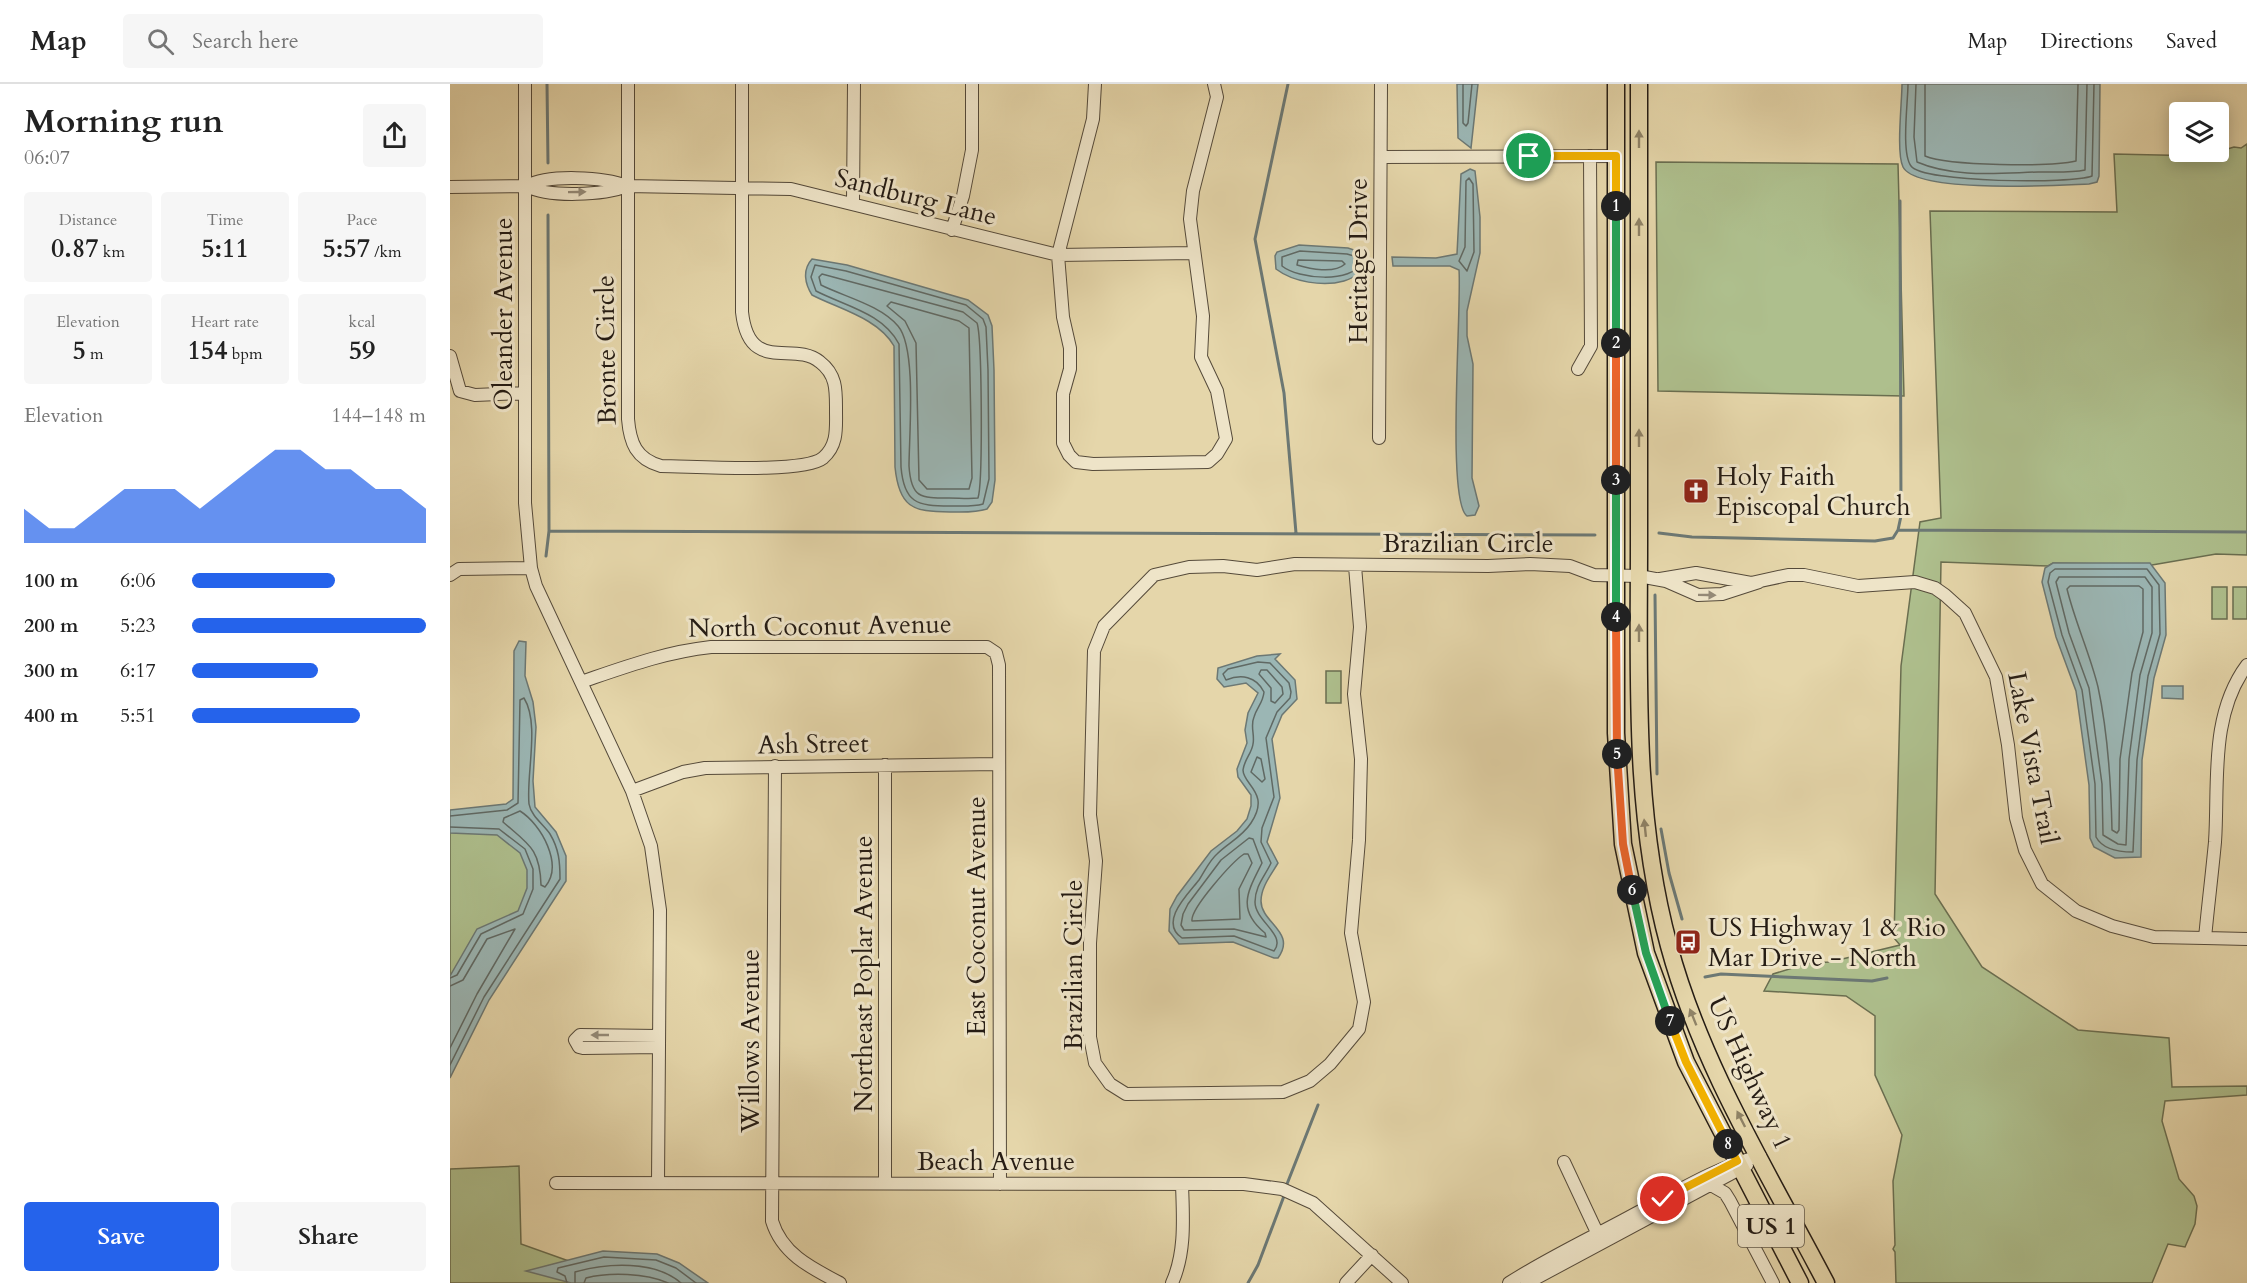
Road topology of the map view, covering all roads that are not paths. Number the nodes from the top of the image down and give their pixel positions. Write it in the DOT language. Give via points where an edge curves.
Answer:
graph roads {
  1 [pos="525,84"];
  2 [pos="628,84"];
  3 [pos="742,84"];
  4 [pos="854,84"];
  5 [pos="972,84"];
  6 [pos="1095,84"];
  7 [pos="1214,84"];
  8 [pos="1381,84"];
  9 [pos="1616,84"];
  10 [pos="1639,84"];
  11 [pos="1590,156"];
  12 [pos="1616,156"];
  13 [pos="1381,157"];
  14 [pos="527,186"];
  15 [pos="627,186"];
  16 [pos="450,187"];
  17 [pos="741,187"];
  18 [pos="1639,195"];
  19 [pos="853,202"];
  20 [pos="952,230"];
  21 [pos="1193,253"];
  22 [pos="1058,255"];
  23 [pos="450,357"];
  24 [pos="1578,369"];
  25 [pos="525,393"];
  26 [pos="1379,438"];
  27 [pos="1355,566"];
  28 [pos="531,568"];
  29 [pos="450,575"];
  30 [pos="1616,576"];
  31 [pos="1639,576"];
  32 [pos="1656,579"];
  33 [pos="1759,582"];
  34 [pos="993,650"];
  35 [pos="2247,665"];
  36 [pos="581,682"];
  37 [pos="998,764"];
  38 [pos="885,765"];
  39 [pos="775,766"];
  40 [pos="632,790"];
  41 [pos="2205,938"];
  42 [pos="2247,939"];
  43 [pos="658,1041"];
  44 [pos="1760,1156"];
  45 [pos="1564,1161"];
  46 [pos="1739,1166"];
  47 [pos="556,1183"];
  48 [pos="658,1183"];
  49 [pos="772,1184"];
  50 [pos="885,1184"];
  51 [pos="1000,1184"];
  52 [pos="1182,1184"];
  53 [pos="1711,1185"];
  54 [pos="1762,1209"];
  55 [pos="1742,1222"];
  56 [pos="1600,1238"];
  57 [pos="1372,1255"];
  58 [pos="840,1283"];
  59 [pos="1172,1283"];
  60 [pos="1346,1283"];
  61 [pos="1402,1283"];
  62 [pos="1509,1283"];
  63 [pos="1527,1283"];
  64 [pos="1773,1283"];
  65 [pos="1800,1283"];
  66 [pos="1826,1283"];
  1 -- 14 [label="street, Oleander Avenue"];
  2 -- 15 [label="street"];
  3 -- 17 [label="street"];
  4 -- 19 [label="street"];
  5 -- 20 [label="street" via="972,150"];
  6 -- 22 [label="street" via="1093,119"];
  7 -- 21 [label="street" via="1217,97 1193,191"];
  8 -- 13 [label="street, Heritage Drive"];
  9 -- 12 [label="main road, US Highway 1 / US 1"];
  18 -- 10 [label="main road, US Highway 1 / US 1, one-way"];
  11 -- 12 [label="street"];
  11 -- 13 [label="street"];
  11 -- 24 [label="street" via="1591,346"];
  12 -- 18 [label="main road"];
  12 -- 30 [label="main road, US Highway 1 / US 1"];
  13 -- 26 [label="street, Heritage Drive"];
  14 -- 15 [label="street, Sandburg Lane" via="538,180 611,180"];
  14 -- 16 [label="street, Sandburg Lane"];
  14 -- 25 [label="street, Oleander Avenue"];
  15 -- 17 [label="street, Sandburg Lane"];
  15 -- 17 [label="street, Bronte Circle" via="628,419 633,446 645,460 661,466 809,465 826,454 836,436 835,381 819,360 801,354 770,352 756,345 747,333 742,312"];
  17 -- 19 [label="street, Sandburg Lane" via="791,189"];
  31 -- 18 [label="main road, US Highway 1 / US 1, one-way"];
  19 -- 20 [label="street, Sandburg Lane"];
  20 -- 22 [label="street, Sandburg Lane"];
  21 -- 22 [label="street, Sandburg Lane"];
  21 -- 22 [label="street" via="1203,316 1202,357 1217,391 1226,439 1208,462 1093,464 1076,462 1069,456 1063,443 1062,419 1070,348"];
  23 -- 25 [label="street" via="460,391 475,395"];
  25 -- 28 [label="street, Oleander Avenue" via="525,503"];
  27 -- 27 [label="street, Brazilian Circle" via="1360,627 1354,694 1361,759 1351,933 1364,1002 1359,1029 1317,1075 1283,1092 1126,1094 1110,1084 1095,1063 1090,1036 1090,943 1096,861 1090,815 1094,651 1104,626 1154,575 1189,567 1257,570 1295,564"];
  27 -- 30 [label="street, Brazilian Circle" via="1530,564 1570,566 1594,575"];
  28 -- 29 [label="street" via="459,569"];
  28 -- 36 [label="street, Oleander Avenue"];
  30 -- 31 [label="street, Lake Vista Trail"];
  30 -- 46 [label="main road, US Highway 1 / US 1" via="1618,790 1633,898 1665,1009 1686,1062"];
  31 -- 32 [label="street, Lake Vista Trail"];
  44 -- 31 [label="main road, US Highway 1 / US 1, one-way" via="1696,1023 1656,896 1641,788"];
  32 -- 33 [label="street, Lake Vista Trail" via="1696,573"];
  32 -- 33 [label="street, Lake Vista Trail, one-way" via="1710,596"];
  33 -- 41 [label="street, Lake Vista Trail" via="1797,574 1858,586 1908,581 1935,588 1951,599 1965,613 1996,677 2016,818 2025,850 2042,884 2076,911 2112,926 2154,937"];
  34 -- 36 [label="street, North Coconut Avenue" via="711,647 656,656"];
  34 -- 37 [label="street, East Coconut Avenue" via="999,665"];
  35 -- 41 [label="street" via="2230,697 2219,747 2215,843"];
  36 -- 40 [label="street, Oleander Avenue"];
  37 -- 38 [label="street, Ash Street"];
  37 -- 51 [label="street, East Coconut Avenue"];
  38 -- 39 [label="street, Ash Street"];
  38 -- 50 [label="street, Northeast Poplar Avenue"];
  39 -- 40 [label="street, Ash Street" via="705,768"];
  39 -- 49 [label="street, Willows Avenue"];
  40 -- 43 [label="street, Oleander Avenue" via="657,877"];
  41 -- 42 [label="street, Lake Vista Trail"];
  43 -- 43 [label="street, one-way" via="580,1035 575,1040 583,1048"];
  43 -- 48 [label="street, Oleander Avenue"];
  44 -- 46 [label="street"];
  44 -- 66 [label="main road, US Highway 1 / US 1"];
  45 -- 56 [label="street"];
  46 -- 53 [label="street"];
  46 -- 54 [label="main road, US Highway 1 / US 1"];
  46 -- 56 [label="street"];
  47 -- 48 [label="street, Beach Avenue"];
  48 -- 49 [label="street, Beach Avenue"];
  49 -- 50 [label="street, Beach Avenue"];
  49 -- 58 [label="street, Willows Avenue" via="772,1221 777,1238 787,1250"];
  50 -- 51 [label="street, Beach Avenue"];
  51 -- 52 [label="street, Beach Avenue"];
  52 -- 57 [label="street, Beach Avenue" via="1244,1184 1293,1193 1313,1203"];
  52 -- 59 [label="street" via="1183,1231 1179,1268"];
  53 -- 55 [label="street" via="1725,1193"];
  53 -- 56 [label="street"];
  54 -- 55 [label="street" via="1747,1211"];
  54 -- 65 [label="main road, US Highway 1 / US 1"];
  55 -- 64 [label="street"];
  56 -- 62 [label="street" via="1537,1265"];
  56 -- 63 [label="street"];
  57 -- 60 [label="street"];
  57 -- 61 [label="street, Beach Avenue"];
}
